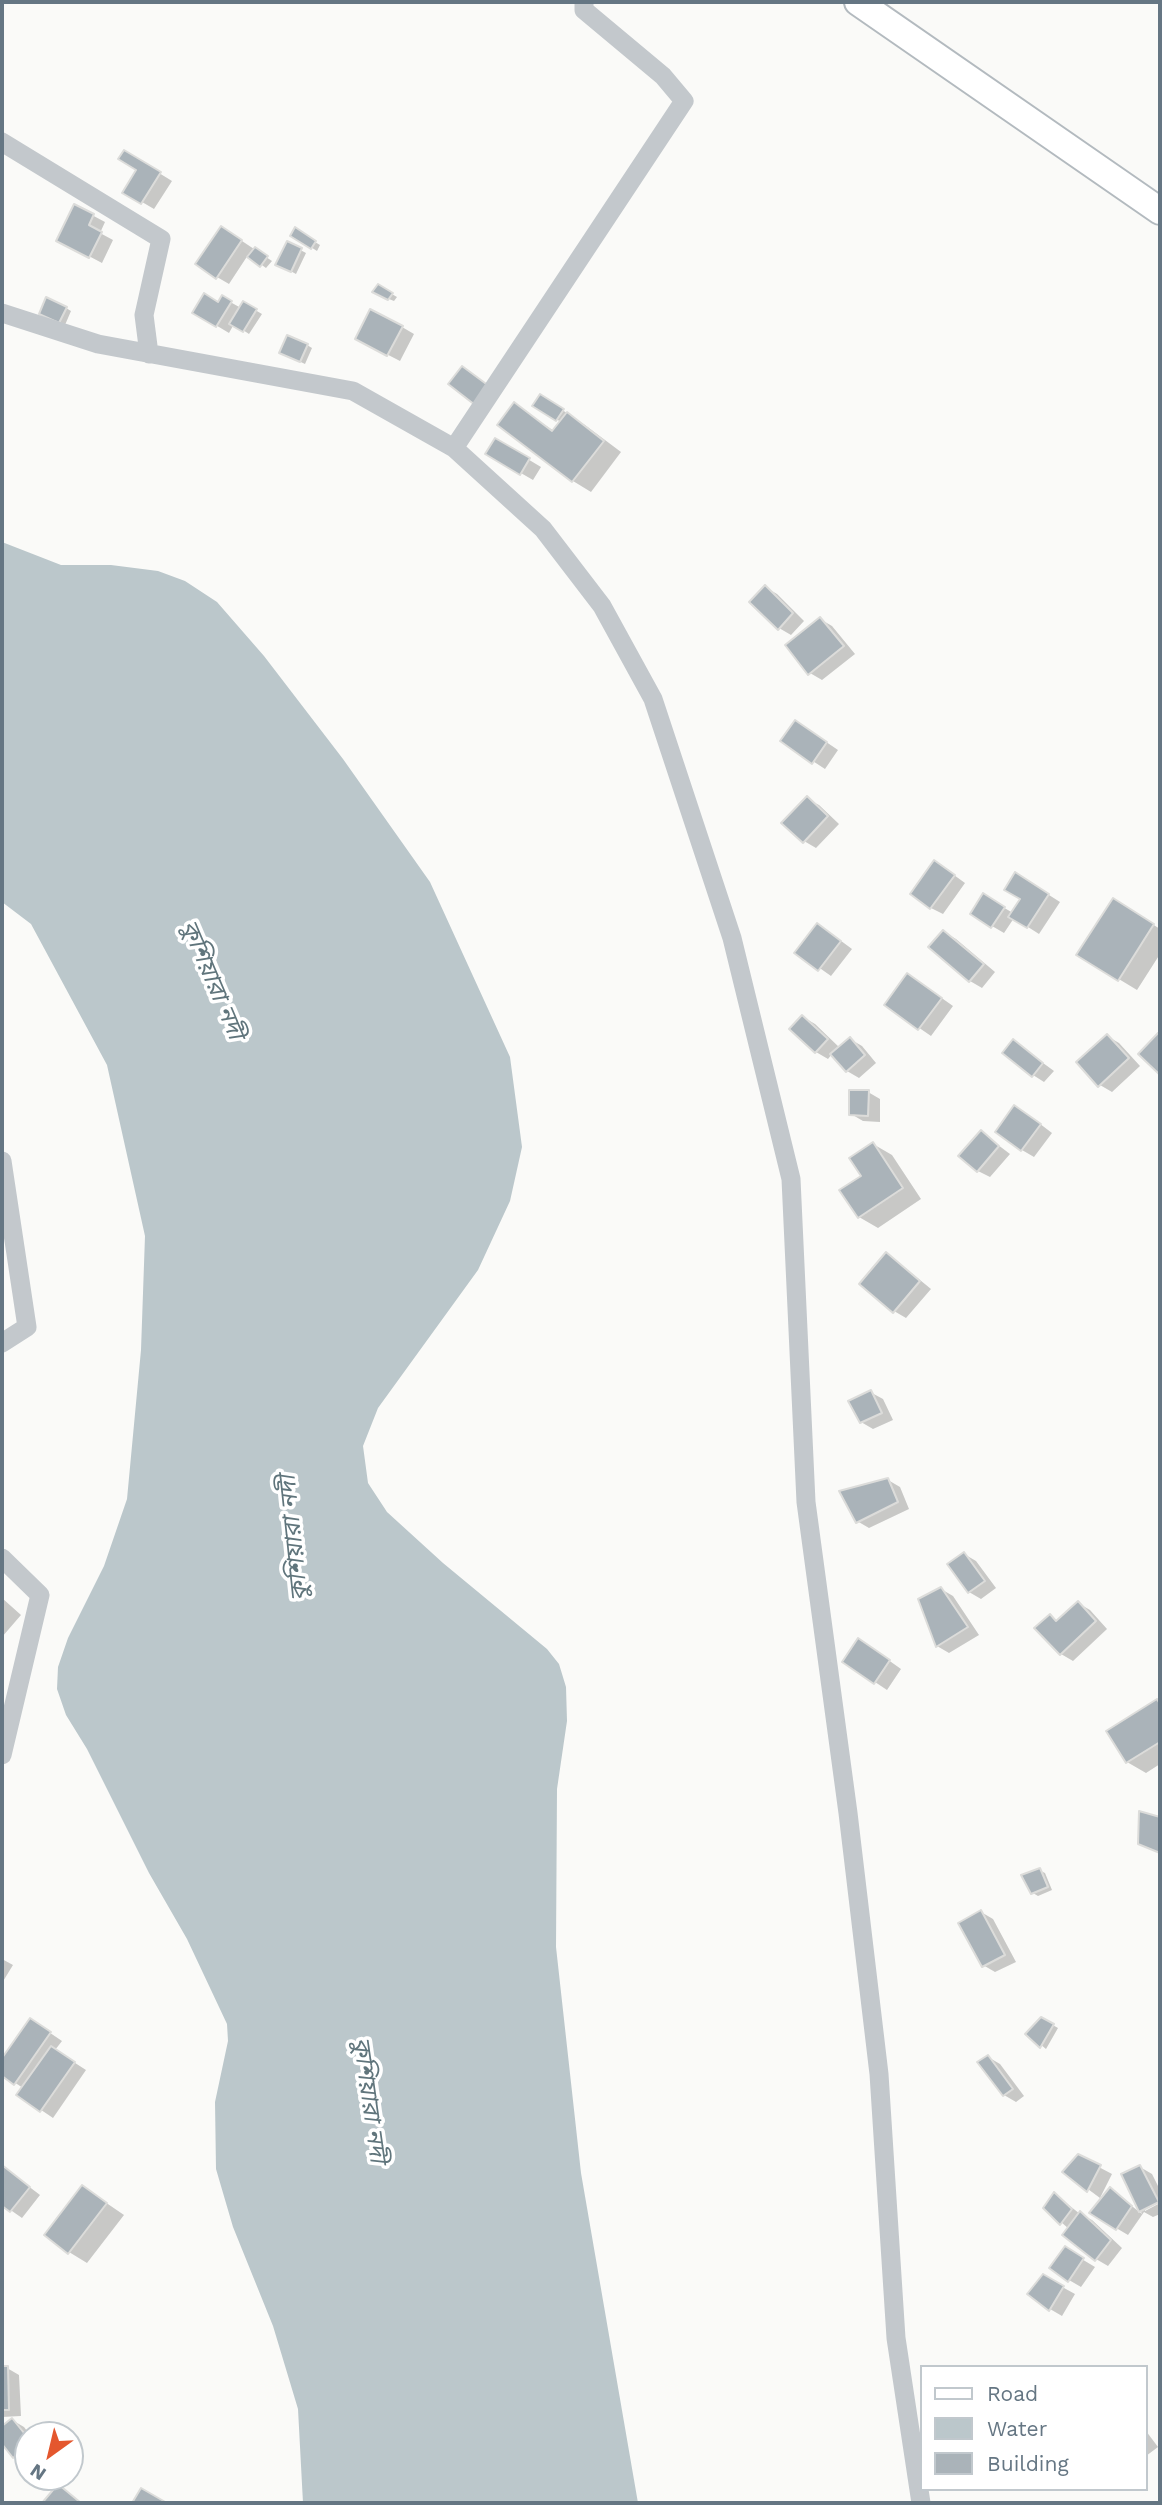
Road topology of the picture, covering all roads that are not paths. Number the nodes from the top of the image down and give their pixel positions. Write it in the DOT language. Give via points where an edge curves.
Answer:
graph roads {
  1 [pos="583,2"];
  2 [pos="858,2"];
  3 [pos="2,142"];
  4 [pos="1160,211"];
  5 [pos="2,313"];
  6 [pos="149,354"];
  7 [pos="454,448"];
  8 [pos="2,1161"];
  9 [pos="2,1343"];
  10 [pos="2,1558"];
  11 [pos="2,1755"];
  12 [pos="921,2503"];
  1 -- 7 [label="street" via="584,10 663,76 684,101"];
  2 -- 4 [label="main road"];
  3 -- 6 [label="street" via="160,239 144,315"];
  5 -- 6 [label="street" via="98,344"];
  6 -- 7 [label="street" via="353,391"];
  7 -- 12 [label="street" via="543,529 602,606 653,699 732,939 791,1179 806,1502 877,2060 896,2338"];
  8 -- 9 [label="street" via="27,1327"];
  10 -- 11 [label="street" via="40,1595"];
}
